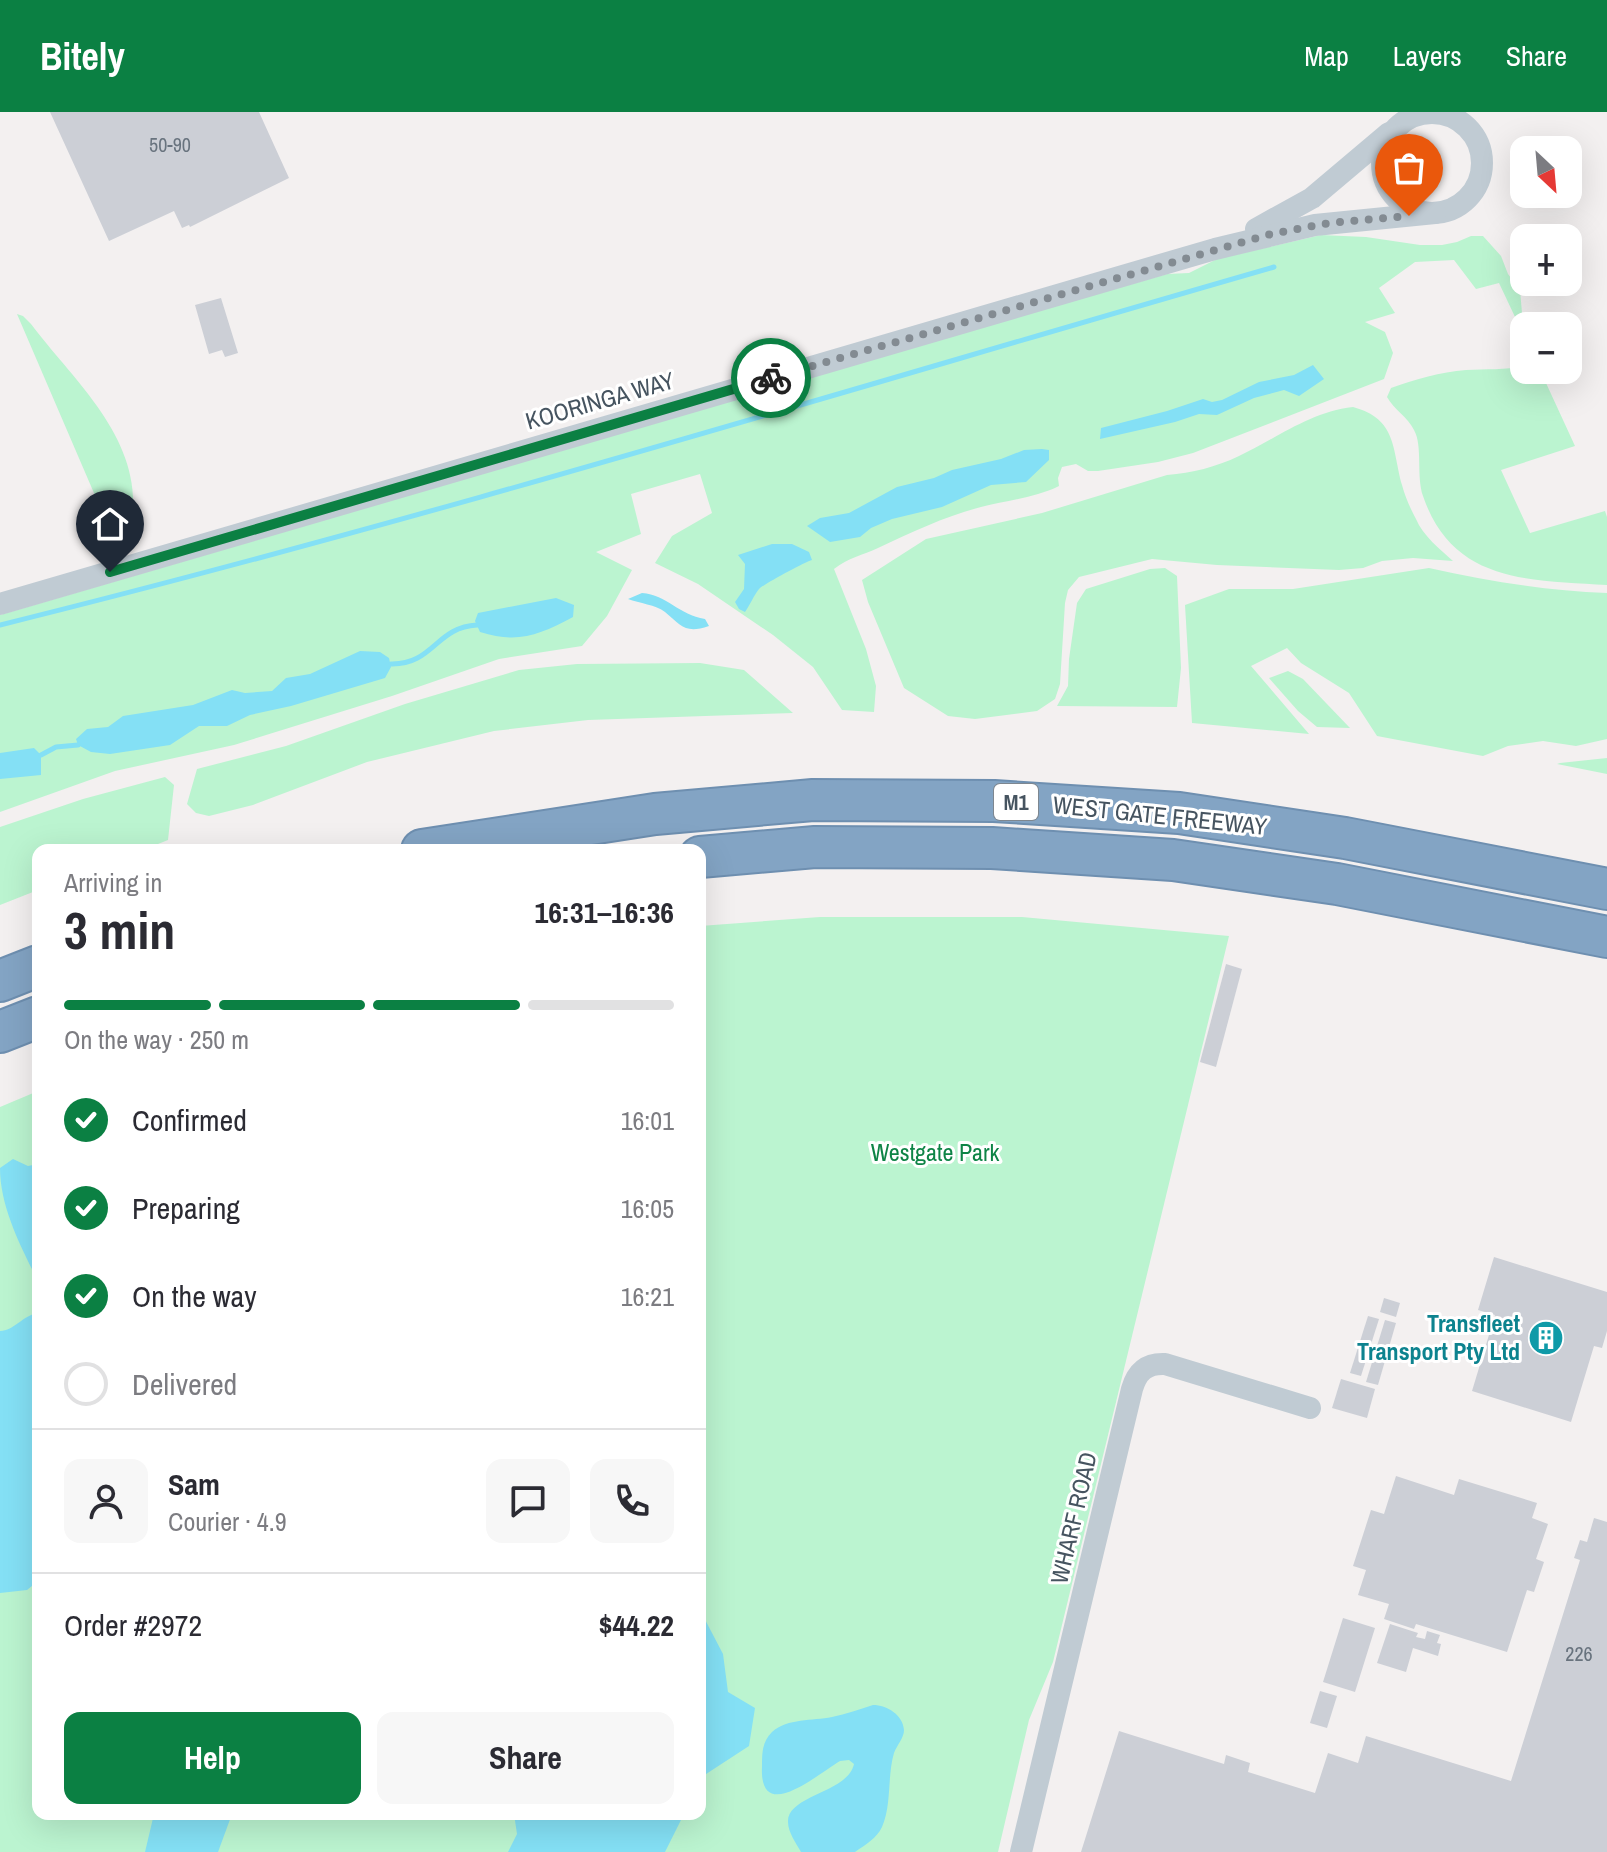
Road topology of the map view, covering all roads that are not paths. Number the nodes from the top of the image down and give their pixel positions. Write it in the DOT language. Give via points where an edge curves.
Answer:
graph roads {
  1 [pos="1401,123"];
  2 [pos="1435,213"];
  3 [pos="1215,249"];
  4 [pos="0,604"];
  5 [pos="461,844"];
  6 [pos="706,856"];
  7 [pos="1607,889"];
  8 [pos="1607,937"];
  9 [pos="32,968"];
  10 [pos="0,981"];
  11 [pos="32,1019"];
  12 [pos="0,1032"];
  13 [pos="1310,1408"];
  14 [pos="1021,1852"];
  1 -- 2 [label="street" via="1383,151 1385,184 1405,206"];
  1 -- 2 [label="street" via="1416,115 1448,116 1463,124 1481,151 1482,168 1472,194 1450,210"];
  1 -- 3 [label="street, KOORINGA WAY" via="1299,206"];
  2 -- 3 [label="street, KOORINGA WAY" via="1315,225"];
  3 -- 4 [label="street, KOORINGA WAY"];
  5 -- 7 [label="highway, WEST GATE FREEWAY / M1" via="655,814 813,800 994,801 1179,813 1345,838"];
  6 -- 8 [label="highway, WEST GATE FREEWAY / M1" via="815,847 992,848 1173,860 1337,884"];
  9 -- 10 [label="highway"];
  11 -- 12 [label="highway"];
  13 -- 14 [label="street, WHARF ROAD" via="1165,1364 1148,1366 1138,1374"];
}
